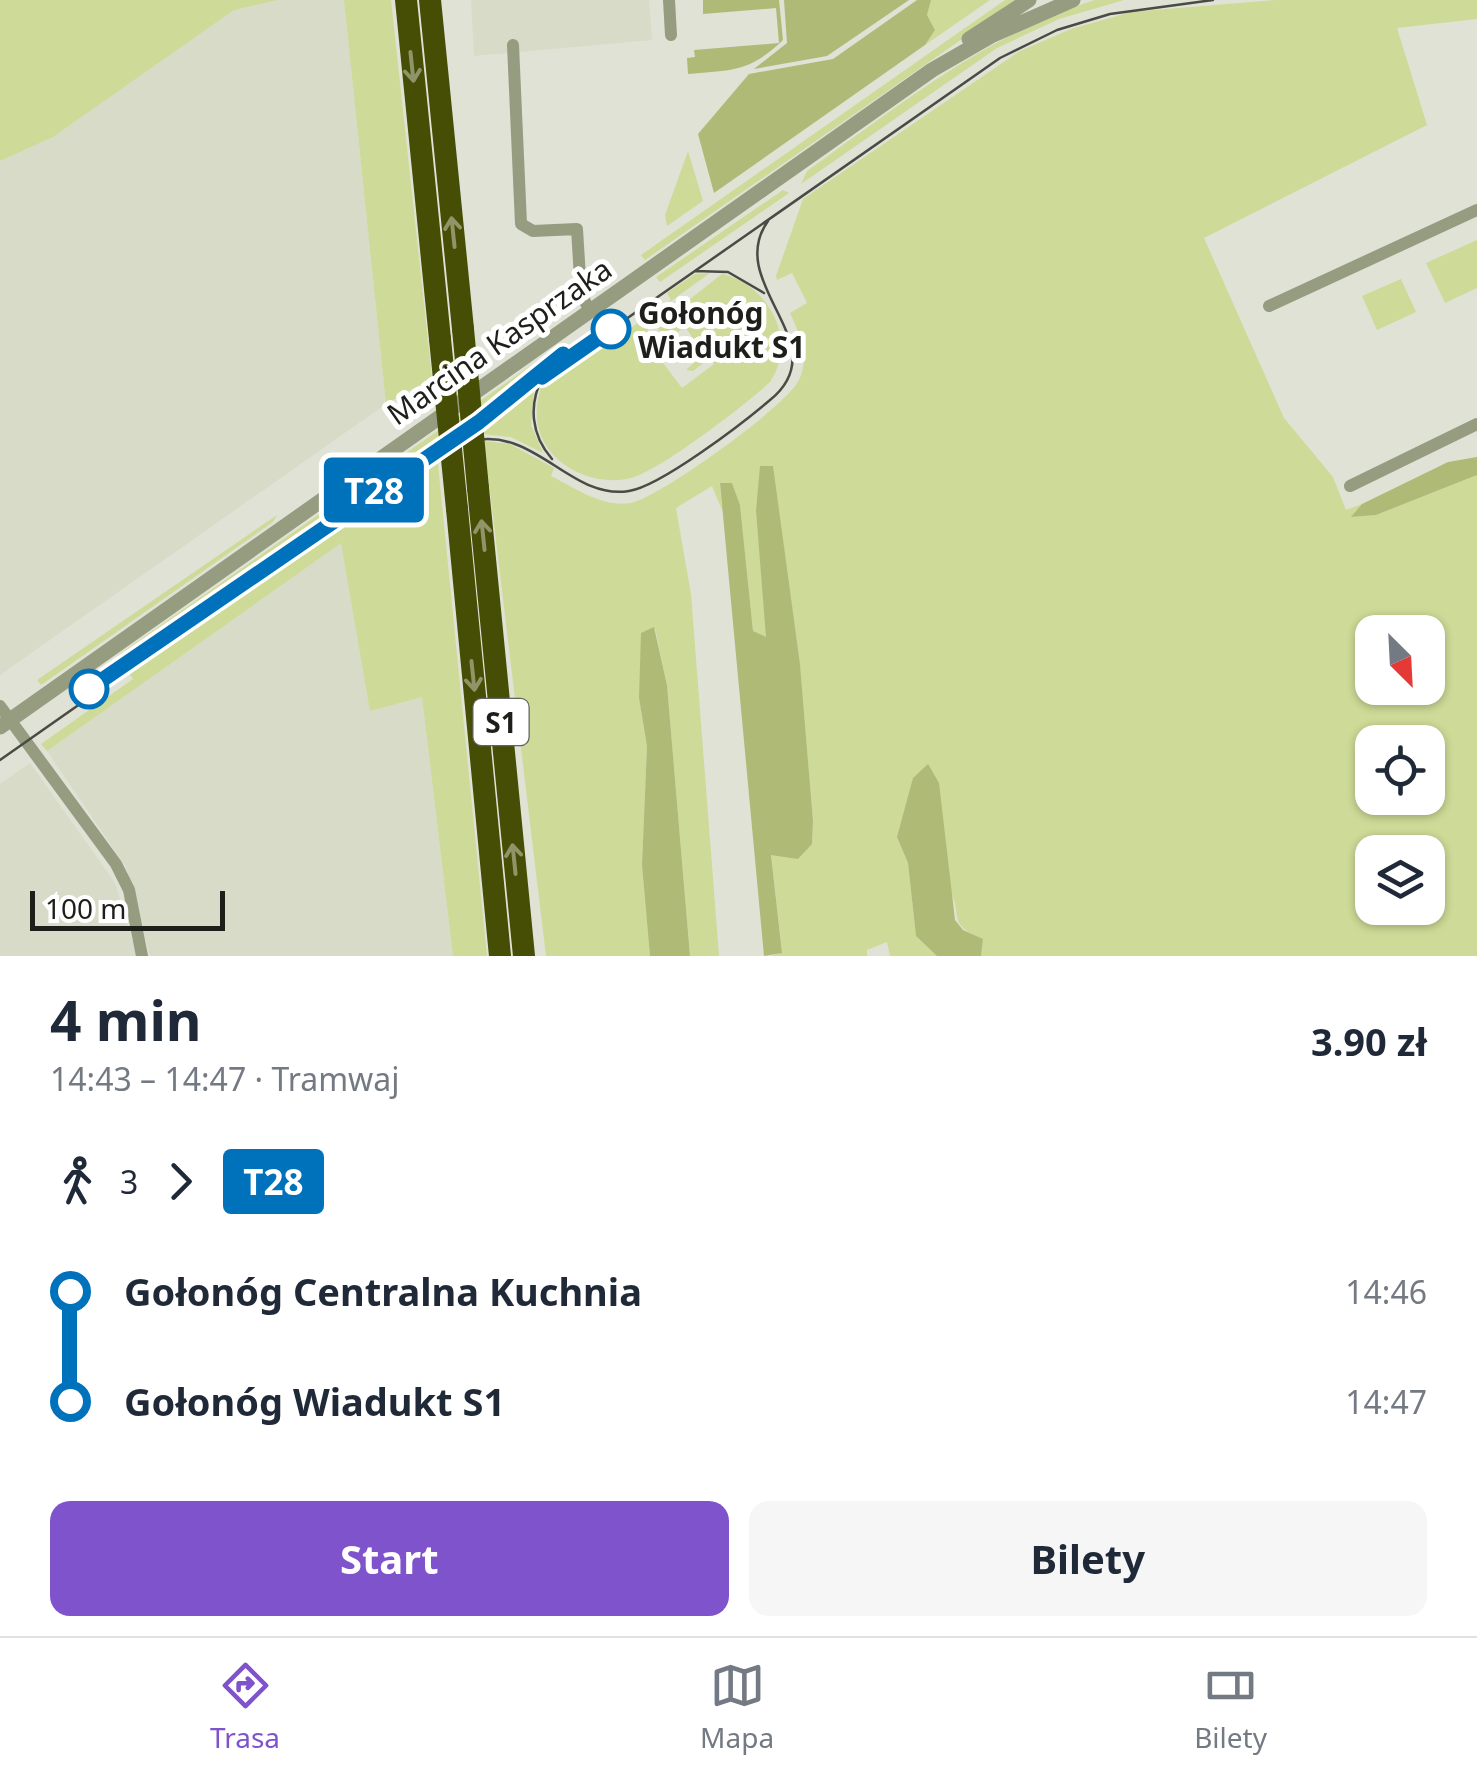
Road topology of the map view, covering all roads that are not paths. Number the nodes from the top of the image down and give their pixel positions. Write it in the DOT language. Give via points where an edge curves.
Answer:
graph roads {
  1 [pos="406,0"];
  2 [pos="430,0"];
  3 [pos="669,0"];
  4 [pos="1028,0"];
  5 [pos="1073,0"];
  6 [pos="672,35"];
  7 [pos="512,45"];
  8 [pos="932,70"];
  9 [pos="1477,210"];
  10 [pos="1269,306"];
  11 [pos="590,312"];
  12 [pos="1477,424"];
  13 [pos="1350,486"];
  14 [pos="3,717"];
  15 [pos="142,956"];
  16 [pos="500,956"];
  17 [pos="524,956"];
  1 -- 16 [label="highway, S1, one-way, bridge"];
  17 -- 2 [label="highway, S1, one-way, bridge"];
  3 -- 6 [label="street"];
  4 -- 8 [label="street, Marcina Kasprzaka"];
  5 -- 8 [label="street, Marcina Kasprzaka"];
  7 -- 11 [label="street" via="521,224 533,231 577,229 581,294"];
  8 -- 11 [label="street, Marcina Kasprzaka"];
  9 -- 10 [label="street"];
  11 -- 14 [label="street, Marcina Kasprzaka"];
  12 -- 13 [label="street"];
  14 -- 15 [label="street" via="116,864 129,890"];
}
